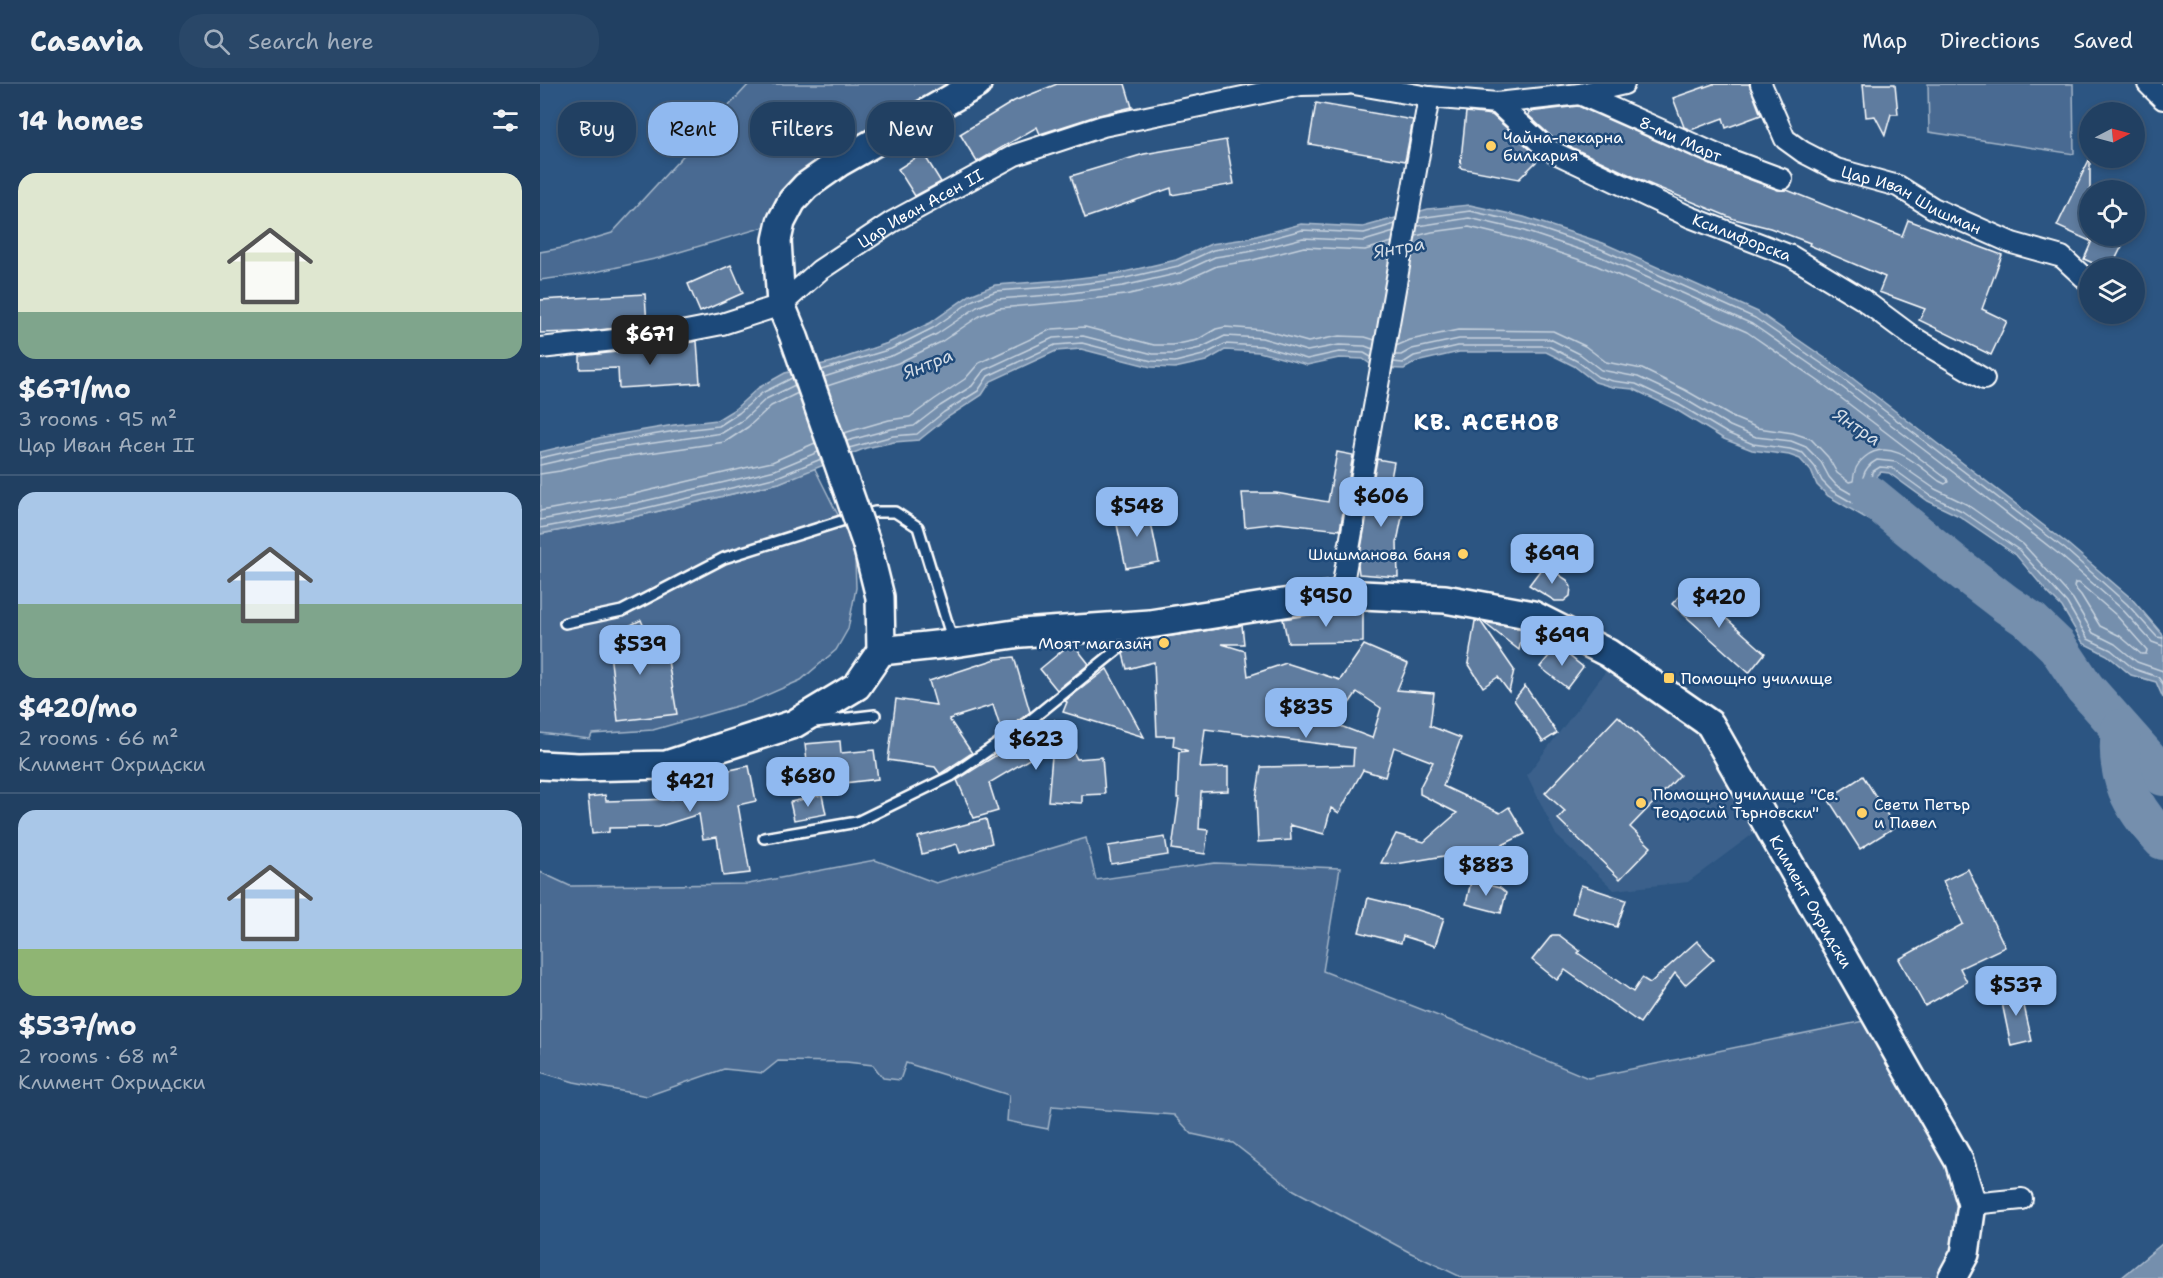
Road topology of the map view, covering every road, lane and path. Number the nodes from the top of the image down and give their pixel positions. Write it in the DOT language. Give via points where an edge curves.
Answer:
graph roads {
  1 [pos="977,84"];
  2 [pos="1347,84"];
  3 [pos="1354,84"];
  4 [pos="1624,84"];
  5 [pos="1761,84"];
  6 [pos="2148,84"];
  7 [pos="1580,94"];
  8 [pos="1429,97"];
  9 [pos="2163,99"];
  10 [pos="1497,103"];
  11 [pos="1782,179"];
  12 [pos="2079,273"];
  13 [pos="781,305"];
  14 [pos="540,348"];
  15 [pos="1984,379"];
  16 [pos="1341,594"];
  17 [pos="565,623"];
  18 [pos="1150,624"];
  19 [pos="954,643"];
  20 [pos="881,651"];
  21 [pos="875,715"];
  22 [pos="794,724"];
  23 [pos="540,765"];
  24 [pos="764,838"];
  25 [pos="2022,1199"];
  26 [pos="1972,1204"];
  27 [pos="1952,1278"];
  1 -- 13 [label="street" via="840,162 792,201 777,240"];
  2 -- 13 [label="street, Цар Иван Асен II" via="1302,85 1114,124 1015,155 892,222 820,270"];
  3 -- 8 [label="street"];
  4 -- 7 [label="street"];
  5 -- 12 [label="street, Цар Иван Шишман" via="1785,139 1803,152 1836,169 1898,186 1933,208 2012,243 2062,257"];
  6 -- 9 [label="street"];
  7 -- 10 [label="street"];
  7 -- 11 [label="street, 8-ми Март"];
  8 -- 10 [label="street"];
  8 -- 16 [label="street"];
  10 -- 15 [label="street, Ксилифорска" via="1547,149 1690,217 1791,256 1862,299 1912,337"];
  13 -- 14 [label="street, Цар Иван Асен II" via="722,324 671,334"];
  13 -- 20 [label="street, bridge" via="867,545 880,597"];
  16 -- 18 [label="street, Климент Охридски"];
  16 -- 26 [label="street, Климент Охридски" via="1445,599 1533,615 1608,653 1710,724 1959,1161"];
  17 -- 19 [label="lane" via="622,611 724,558 857,516 895,512 918,527"];
  18 -- 19 [label="street, Климент Охридски" via="1021,633"];
  18 -- 24 [label="lane" via="1023,727 951,776 857,822"];
  19 -- 20 [label="street, Климент Охридски"];
  20 -- 22 [label="street" via="857,686"];
  21 -- 22 [label="lane"];
  22 -- 23 [label="street" via="666,765"];
  25 -- 26 [label="street"];
  26 -- 27 [label="street, Климент Охридски" via="1965,1254"];
}
